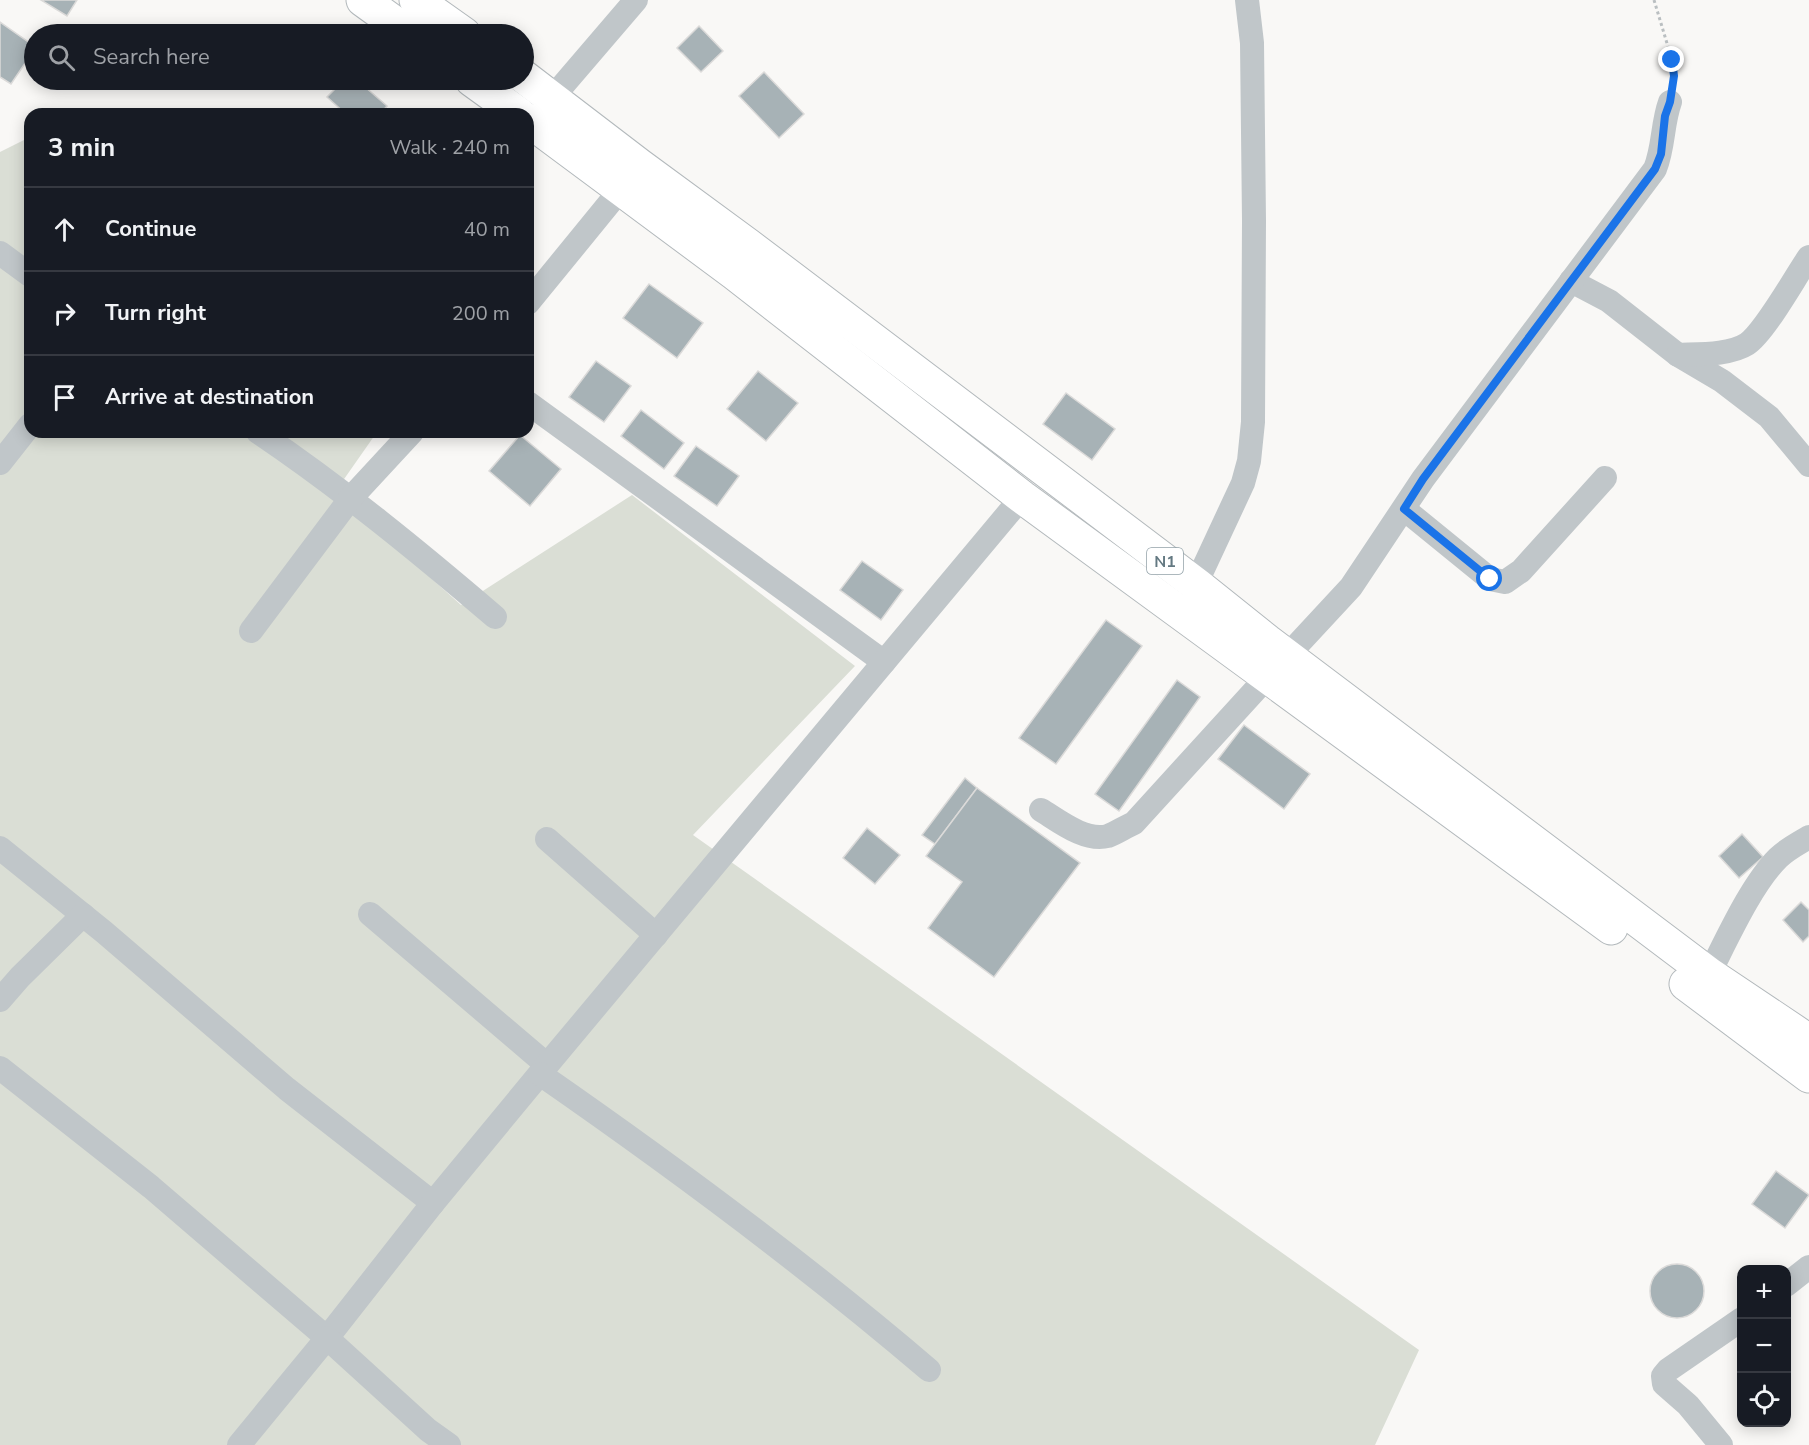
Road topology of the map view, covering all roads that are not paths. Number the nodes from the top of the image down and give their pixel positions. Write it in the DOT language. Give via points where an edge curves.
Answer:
graph roads {
  1 [pos="363,0"];
  2 [pos="416,0"];
  3 [pos="636,0"];
  4 [pos="1247,0"];
  5 [pos="1264,0"];
  6 [pos="396,24"];
  7 [pos="450,24"];
  8 [pos="1251,29"];
  9 [pos="534,84"];
  10 [pos="486,90"];
  11 [pos="552,98"];
  12 [pos="1670,102"];
  13 [pos="511,108"];
  14 [pos="534,124"];
  15 [pos="621,189"];
  16 [pos="0,254"];
  17 [pos="1809,256"];
  18 [pos="24,271"];
  19 [pos="1570,281"];
  20 [pos="534,296"];
  21 [pos="1678,355"];
  22 [pos="534,407"];
  23 [pos="24,433"];
  24 [pos="267,438"];
  25 [pos="406,438"];
  26 [pos="0,463"];
  27 [pos="1809,465"];
  28 [pos="1605,477"];
  29 [pos="1022,496"];
  30 [pos="350,499"];
  31 [pos="1404,509"];
  32 [pos="1190,599"];
  33 [pos="495,617"];
  34 [pos="251,631"];
  35 [pos="884,662"];
  36 [pos="1278,666"];
  37 [pos="1041,810"];
  38 [pos="1809,837"];
  39 [pos="547,839"];
  40 [pos="0,848"];
  41 [pos="370,914"];
  42 [pos="83,915"];
  43 [pos="656,935"];
  44 [pos="1709,974"];
  45 [pos="0,1000"];
  46 [pos="1809,1041"];
  47 [pos="0,1068"];
  48 [pos="544,1069"];
  49 [pos="1809,1076"];
  50 [pos="434,1203"];
  51 [pos="1809,1267"];
  52 [pos="1791,1281"];
  53 [pos="1737,1323"];
  54 [pos="327,1338"];
  55 [pos="929,1370"];
  56 [pos="239,1445"];
  57 [pos="449,1445"];
  58 [pos="1721,1445"];
  1 -- 6 [label="highway"];
  2 -- 7 [label="highway"];
  3 -- 11 [label="street"];
  4 -- 8 [label="street"];
  5 -- 8 [label="street"];
  8 -- 32 [label="street" via="1254,221 1253,422 1249,461 1243,483"];
  9 -- 11 [label="highway, N1"];
  10 -- 13 [label="highway"];
  11 -- 32 [label="highway, N1" via="758,252"];
  12 -- 19 [label="street" via="1655,169"];
  14 -- 15 [label="highway, N1"];
  15 -- 20 [label="street"];
  15 -- 29 [label="highway, N1"];
  16 -- 18 [label="street"];
  17 -- 21 [label="street" via="1761,330 1746,345 1715,354"];
  19 -- 21 [label="street" via="1609,301"];
  19 -- 31 [label="street"];
  21 -- 27 [label="street" via="1722,381 1769,417"];
  22 -- 35 [label="street"];
  23 -- 26 [label="street"];
  24 -- 30 [label="street"];
  25 -- 30 [label="street"];
  28 -- 31 [label="street" via="1521,571 1505,582 1490,579"];
  29 -- 32 [label="highway, N1"];
  29 -- 35 [label="street"];
  30 -- 33 [label="street"];
  30 -- 34 [label="street"];
  31 -- 36 [label="street" via="1351,587"];
  32 -- 36 [label="highway, N1"];
  35 -- 43 [label="street"];
  36 -- 37 [label="street" via="1134,823 1108,836 1095,837"];
  36 -- 44 [label="highway, N1"];
  36 -- 49 [label="highway, N1"];
  38 -- 44 [label="street" via="1778,858 1767,873"];
  39 -- 43 [label="street"];
  40 -- 42 [label="street"];
  41 -- 48 [label="street"];
  42 -- 45 [label="street"];
  42 -- 50 [label="street" via="287,1089"];
  43 -- 48 [label="street"];
  44 -- 46 [label="highway, N1"];
  47 -- 54 [label="street" via="151,1187"];
  48 -- 50 [label="street"];
  48 -- 55 [label="street"];
  50 -- 54 [label="street"];
  51 -- 52 [label="street"];
  53 -- 58 [label="street" via="1663,1376 1665,1384"];
  54 -- 56 [label="street"];
  54 -- 57 [label="street"];
}
